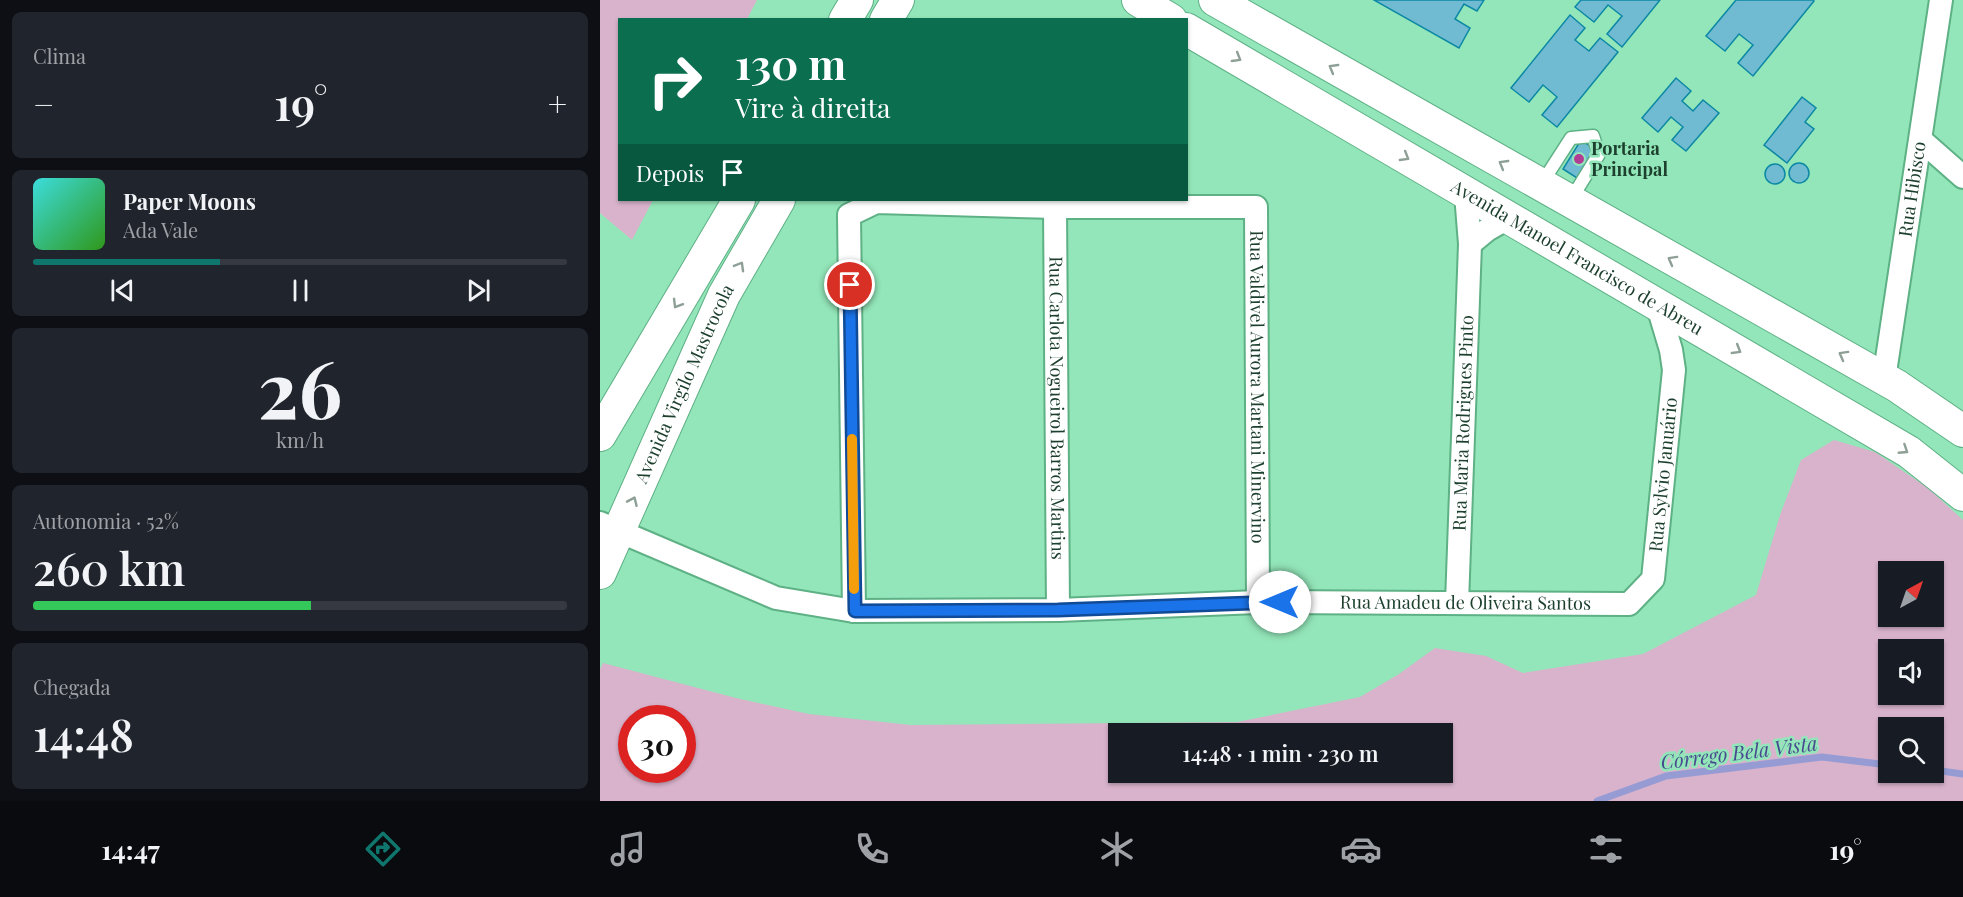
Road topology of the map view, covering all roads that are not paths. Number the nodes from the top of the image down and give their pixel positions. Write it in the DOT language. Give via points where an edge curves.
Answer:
graph roads {
  1 [pos="857,0"];
  2 [pos="898,0"];
  3 [pos="1138,0"];
  4 [pos="1215,0"];
  5 [pos="1941,0"];
  6 [pos="846,18"];
  7 [pos="887,18"];
  8 [pos="1168,18"];
  9 [pos="1188,30"];
  10 [pos="1921,140"];
  11 [pos="1963,177"];
  12 [pos="1540,186"];
  13 [pos="1466,194"];
  14 [pos="738,201"];
  15 [pos="778,201"];
  16 [pos="1569,202"];
  17 [pos="1054,207"];
  18 [pos="1508,218"];
  19 [pos="1470,244"];
  20 [pos="1657,303"];
  21 [pos="1709,334"];
  22 [pos="1674,370"];
  23 [pos="1884,379"];
  24 [pos="1963,431"];
  25 [pos="600,435"];
  26 [pos="1963,495"];
  27 [pos="610,528"];
  28 [pos="600,573"];
  29 [pos="1653,579"];
  30 [pos="1258,602"];
  31 [pos="1457,603"];
  32 [pos="1058,610"];
  33 [pos="855,611"];
  1 -- 6 [label="main road"];
  2 -- 7 [label="main road"];
  3 -- 8 [label="main road"];
  12 -- 4 [label="main road, one-way"];
  5 -- 10 [label="street, Rua Hibisco"];
  9 -- 13 [label="main road, Avenida Manoel Francisco de Abreu, one-way"];
  10 -- 11 [label="street"];
  10 -- 23 [label="street, Rua Hibisco"];
  12 -- 16 [label="main road"];
  12 -- 16 [label="lane" via="1571,138 1593,135 1599,154"];
  13 -- 18 [label="main road, Avenida Manoel Francisco de Abreu"];
  13 -- 19 [label="street, Rua Maria Rodrigues Pinto"];
  14 -- 25 [label="main road, Avenida Virgílo Mastrocola, one-way"];
  27 -- 15 [label="main road, Avenida Virgílo Mastrocola, one-way" via="724,295"];
  23 -- 16 [label="main road, one-way"];
  17 -- 30 [label="street, Rua Valdivel Aurora Martani Minervino" via="1256,207"];
  17 -- 32 [label="street, Rua Carlota Nogueirol Barros Martins"];
  17 -- 33 [label="street" via="876,202 849,215"];
  18 -- 19 [label="street"];
  18 -- 20 [label="main road, Avenida Manoel Francisco de Abreu"];
  19 -- 31 [label="street, Rua Maria Rodrigues Pinto"];
  20 -- 21 [label="main road, Avenida Manoel Francisco de Abreu"];
  20 -- 22 [label="street, Rua Sylvio Januário"];
  21 -- 22 [label="street" via="1682,356"];
  21 -- 26 [label="main road, Avenida Manoel Francisco de Abreu, one-way" via="1909,452"];
  22 -- 29 [label="street, Rua Sylvio Januário"];
  23 -- 24 [label="main road"];
  27 -- 28 [label="main road, Avenida Virgílo Mastrocola"];
  27 -- 33 [label="street, Rua Amadeu de Oliveira Santos" via="776,598"];
  29 -- 31 [label="street, Rua Amadeu de Oliveira Santos" via="1629,604"];
  30 -- 31 [label="street, Rua Amadeu de Oliveira Santos"];
  30 -- 32 [label="street, Rua Amadeu de Oliveira Santos"];
  32 -- 33 [label="street, Rua Amadeu de Oliveira Santos"];
}
